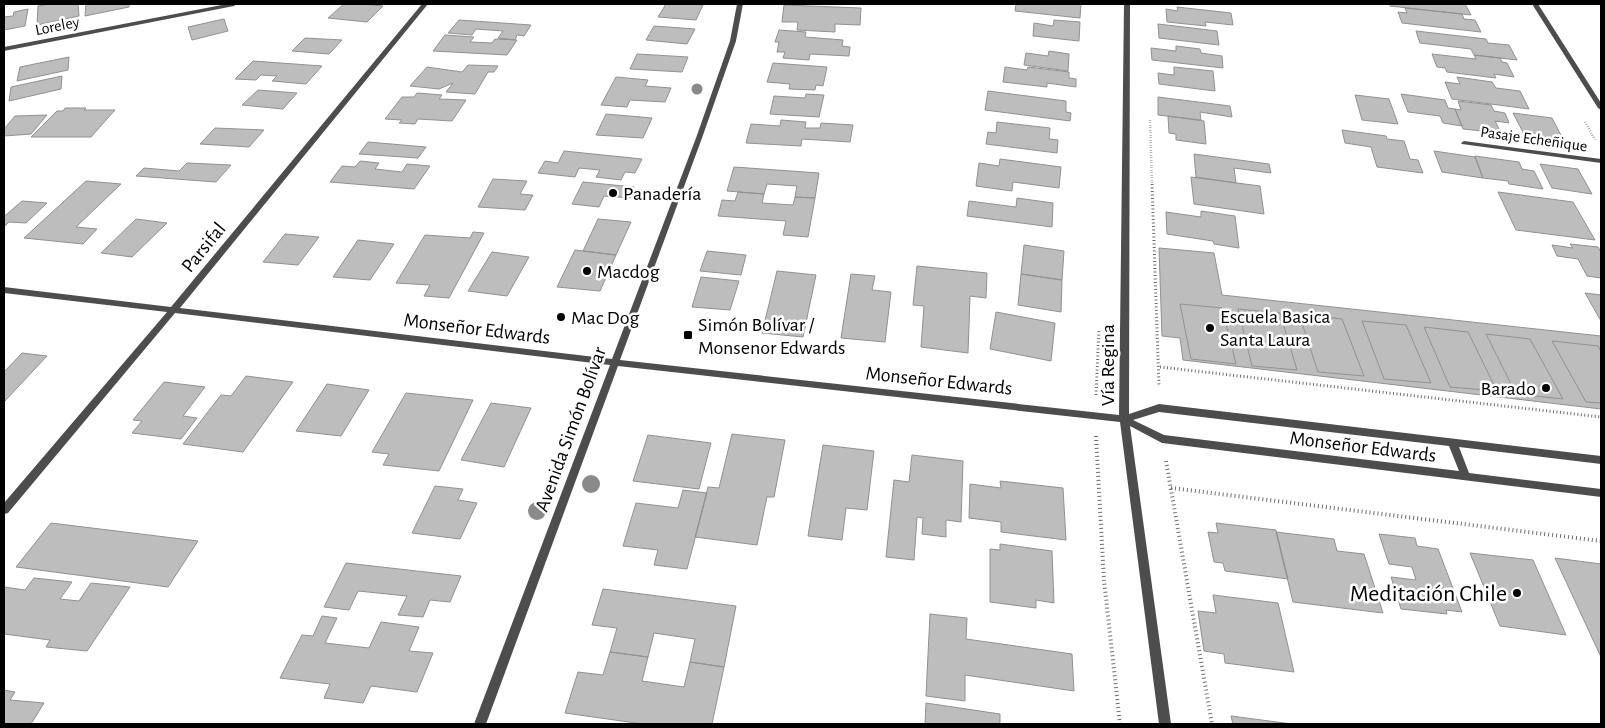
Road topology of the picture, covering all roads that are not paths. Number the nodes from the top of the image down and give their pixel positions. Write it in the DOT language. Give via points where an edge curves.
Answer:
graph roads {
  1 [pos="234,4"];
  2 [pos="425,4"];
  3 [pos="740,4"];
  4 [pos="1127,4"];
  5 [pos="1535,4"];
  6 [pos="4,50"];
  7 [pos="1601,108"];
  8 [pos="1464,143"];
  9 [pos="1601,161"];
  10 [pos="4,290"];
  11 [pos="174,310"];
  12 [pos="615,363"];
  13 [pos="1124,419"];
  14 [pos="1452,442"];
  15 [pos="1601,460"];
  16 [pos="1466,477"];
  17 [pos="1601,493"];
  18 [pos="4,510"];
  19 [pos="480,724"];
  20 [pos="1165,724"];
  1 -- 6 [label="street, Loreley"];
  2 -- 11 [label="street, Parsifal"];
  3 -- 12 [label="street, Avenida Simón Bolívar" via="734,41"];
  4 -- 13 [label="street, Vía Regina"];
  5 -- 7 [label="street"];
  8 -- 9 [label="street, Pasaje Echeñique"];
  10 -- 11 [label="street, Monseñor Edwards"];
  11 -- 12 [label="street, Monseñor Edwards"];
  11 -- 18 [label="street, Parsifal"];
  12 -- 13 [label="street, Monseñor Edwards"];
  12 -- 19 [label="street, Avenida Simón Bolívar"];
  13 -- 14 [label="street, Monseñor Edwards" via="1159,408"];
  13 -- 16 [label="street, Monseñor Edwards" via="1162,439"];
  13 -- 20 [label="street, Vía Regina"];
  14 -- 15 [label="street, Monseñor Edwards"];
  14 -- 16 [label="street"];
  16 -- 17 [label="street, Monseñor Edwards"];
}
